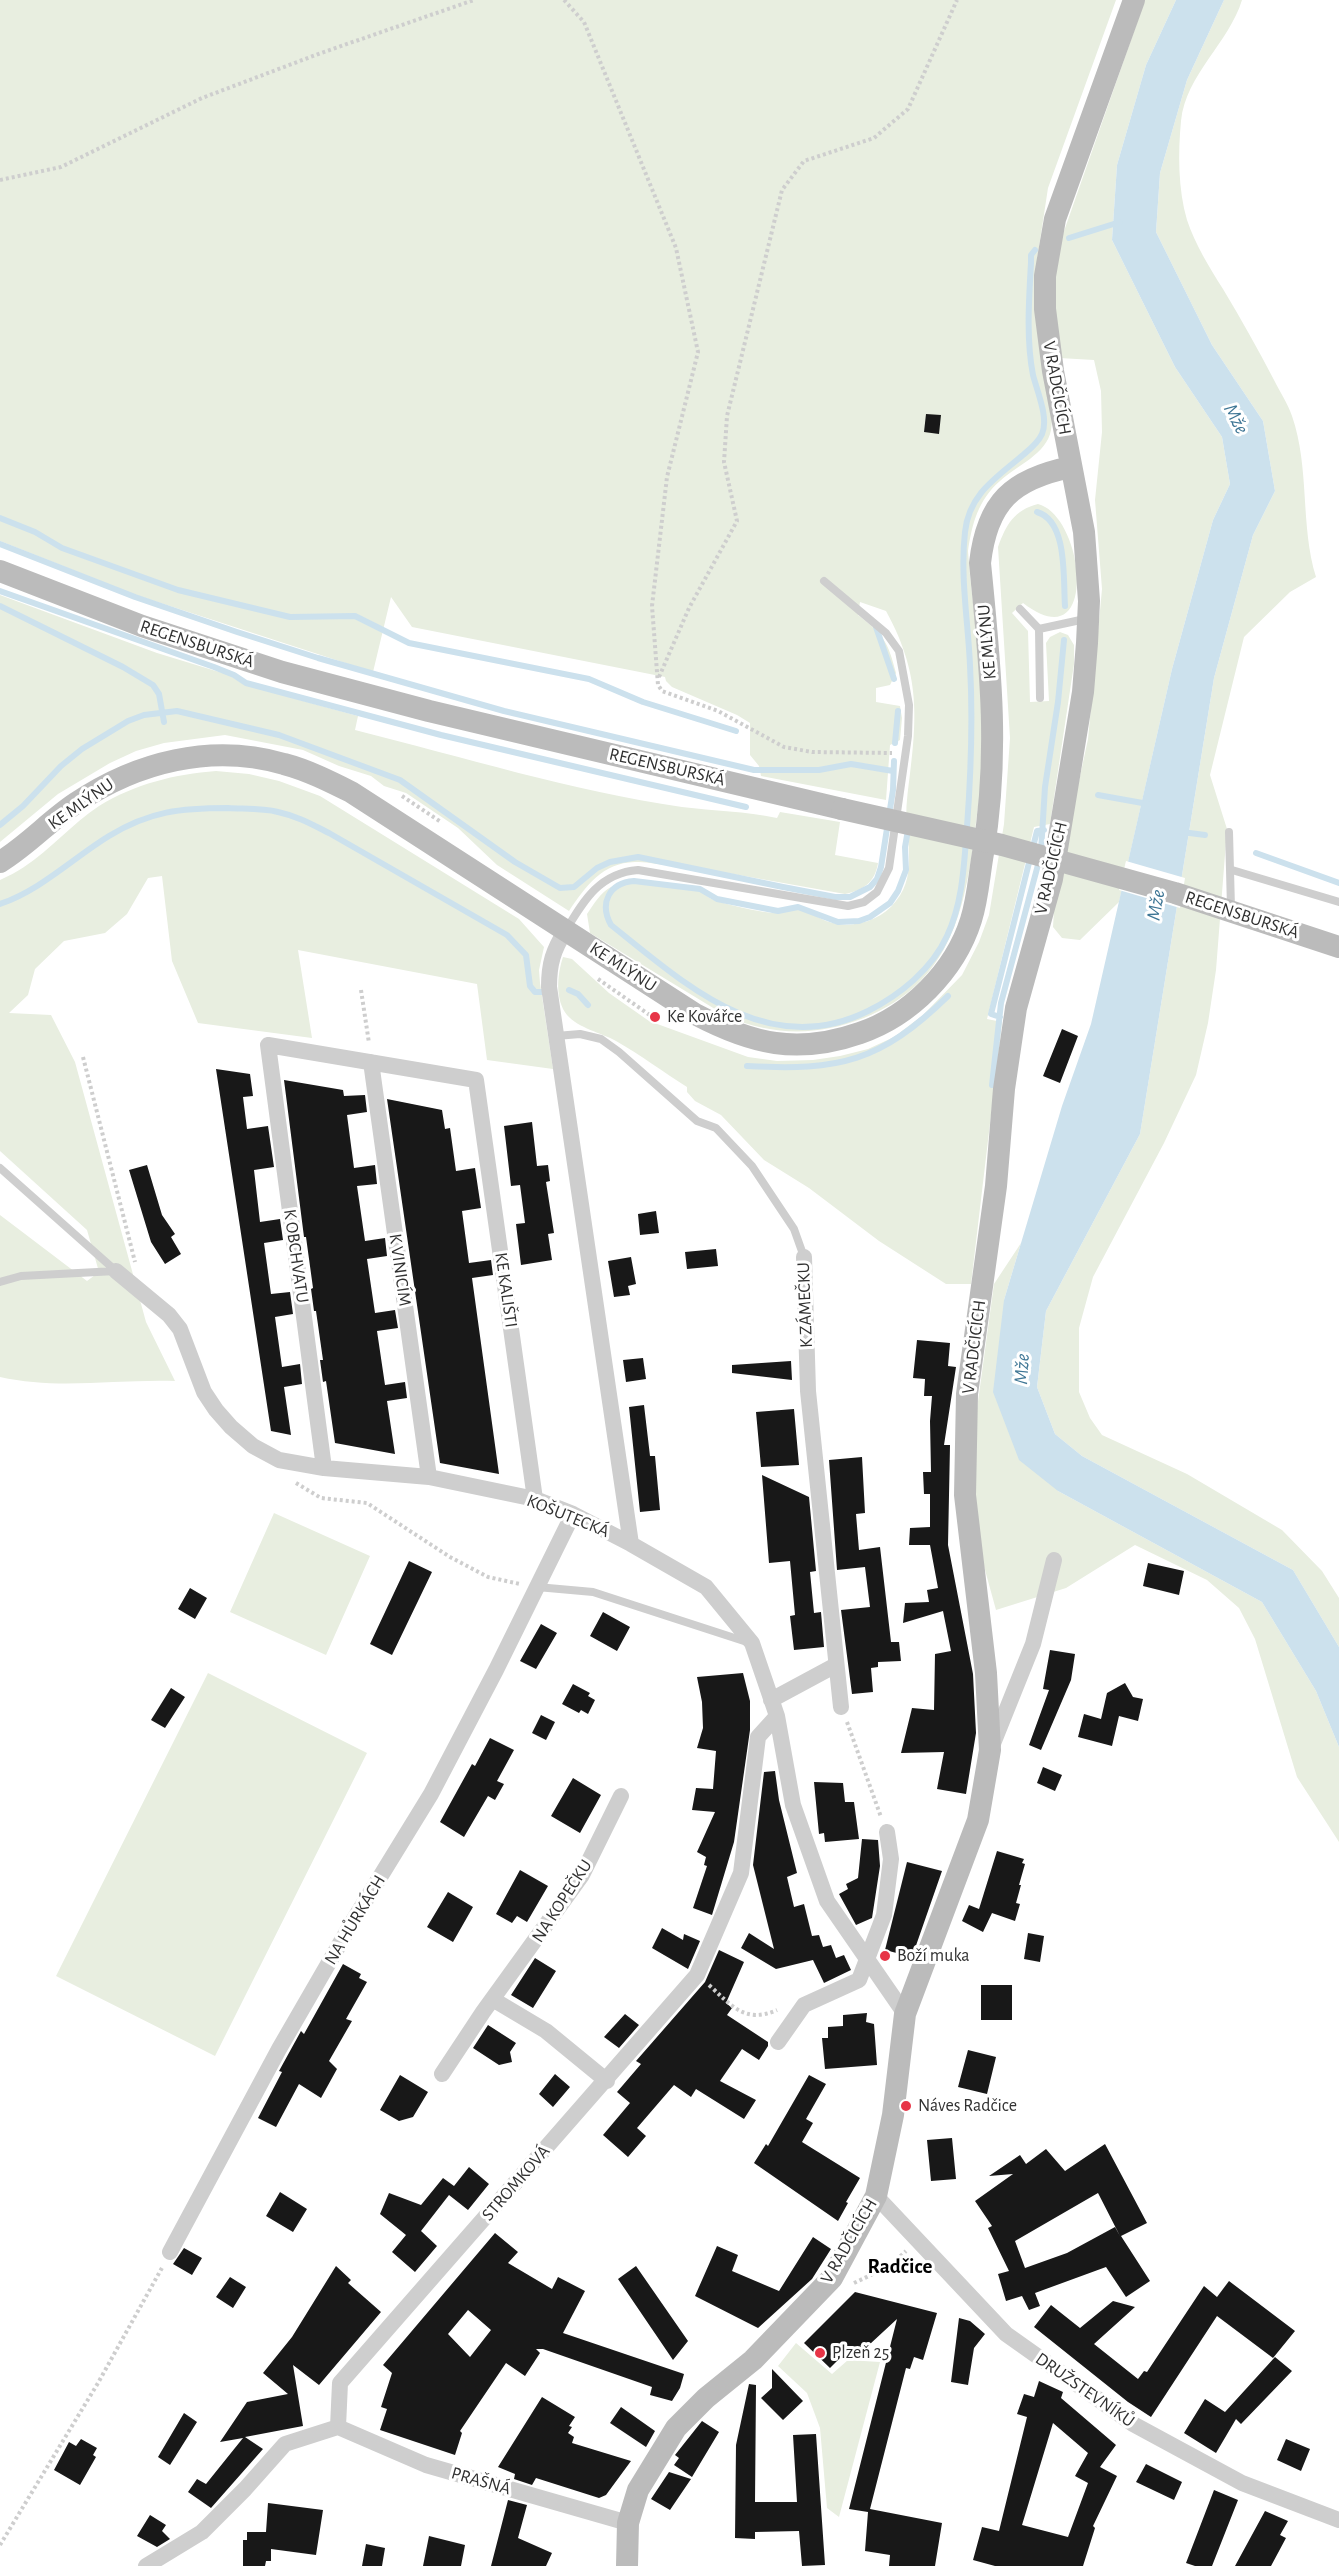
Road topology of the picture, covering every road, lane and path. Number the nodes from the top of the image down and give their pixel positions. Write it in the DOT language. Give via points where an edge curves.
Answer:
graph roads {
  1 [pos="474,0"];
  2 [pos="564,0"];
  3 [pos="957,0"];
  4 [pos="1134,0"];
  5 [pos="0,180"];
  6 [pos="1071,467"];
  7 [pos="0,571"];
  8 [pos="824,581"];
  9 [pos="1020,609"];
  10 [pos="1088,618"];
  11 [pos="1039,629"];
  12 [pos="658,678"];
  13 [pos="1040,698"];
  14 [pos="906,755"];
  15 [pos="1229,832"];
  16 [pos="0,862"];
  17 [pos="1232,870"];
  18 [pos="1339,902"];
  19 [pos="1232,918"];
  20 [pos="566,930"];
  21 [pos="1339,947"];
  22 [pos="361,990"];
  23 [pos="556,1036"];
  24 [pos="83,1057"];
  25 [pos="371,1062"];
  26 [pos="0,1168"];
  27 [pos="804,1257"];
  28 [pos="116,1271"];
  29 [pos="0,1282"];
  30 [pos="146,1298"];
  31 [pos="324,1468"];
  32 [pos="429,1477"];
  33 [pos="290,1480"];
  34 [pos="535,1499"];
  35 [pos="573,1514"];
  36 [pos="632,1544"];
  37 [pos="1054,1560"];
  38 [pos="537,1587"];
  39 [pos="752,1643"];
  40 [pos="836,1665"];
  41 [pos="771,1700"];
  42 [pos="841,1707"];
  43 [pos="777,1716"];
  44 [pos="990,1750"];
  45 [pos="621,1796"];
  46 [pos="887,1832"];
  47 [pos="867,1961"];
  48 [pos="697,1975"];
  49 [pos="494,2000"];
  50 [pos="783,2008"];
  51 [pos="904,2014"];
  52 [pos="778,2042"];
  53 [pos="442,2074"];
  54 [pos="607,2081"];
  55 [pos="876,2196"];
  56 [pos="901,2244"];
  57 [pos="170,2252"];
  58 [pos="853,2283"];
  59 [pos="338,2427"];
  60 [pos="1339,2520"];
  61 [pos="628,2523"];
  62 [pos="0,2545"];
  63 [pos="146,2566"];
  64 [pos="627,2566"];
  1 -- 5 [label="path" via="202,98 61,167"];
  2 -- 12 [label="path" via="584,22 676,248 698,352 667,477 652,606"];
  3 -- 12 [label="path" via="908,108 874,138 804,160 782,190 727,416 724,462 737,521 689,608"];
  4 -- 6 [label="street, V RADČICÍCH" via="1055,219 1046,276 1048,339"];
  6 -- 10 [label="street, V RADČICÍCH" via="1084,532"];
  6 -- 20 [label="street, KE MLÝNU" via="1022,483 996,508 983,538 980,563 993,714 989,818 971,921 961,945 924,994 874,1028 850,1036 824,1044 771,1043 727,1031 695,1014"];
  7 -- 21 [label="street, REGENSBURSKÁ, bridge" via="142,626 282,672 429,711 1002,845 1175,892"];
  8 -- 14 [label="lane" via="886,633 898,651 909,705"];
  9 -- 11 [label="lane"];
  10 -- 11 [label="lane"];
  10 -- 44 [label="street, V RADČICÍCH" via="1083,692 1060,837 1016,1008 967,1394 965,1495 986,1673"];
  11 -- 13 [label="lane"];
  12 -- 14 [label="path" via="662,691 718,711 784,747"];
  14 -- 20 [label="lane" via="889,868 877,892 864,903 829,905 638,870 625,871 595,887"];
  15 -- 17 [label="lane"];
  16 -- 20 [label="street, KE MLÝNU" via="73,805 106,783 139,768 212,756 254,758 284,764 351,792"];
  17 -- 18 [label="lane"];
  17 -- 19 [label="lane"];
  20 -- 23 [label="street" via="549,964"];
  22 -- 25 [label="path"];
  23 -- 27 [label="lane, K ZÁMEČKU" via="580,1034 601,1039 697,1121 716,1128 752,1167 794,1229"];
  23 -- 36 [label="street"];
  24 -- 30 [label="path"];
  25 -- 31 [label="street, K OBCHVATU" via="268,1045"];
  25 -- 32 [label="street, K VINICÍM"];
  25 -- 34 [label="street, KE KALIŠTI" via="477,1080"];
  26 -- 28 [label="lane"];
  27 -- 40 [label="street, K ZÁMEČKU" via="808,1391"];
  28 -- 29 [label="lane" via="21,1276"];
  28 -- 30 [label="street, KOŠUTECKÁ"];
  30 -- 31 [label="street, KOŠUTECKÁ" via="180,1329 204,1392 231,1427 253,1446 279,1460"];
  31 -- 32 [label="street, KOŠUTECKÁ"];
  32 -- 34 [label="street, KOŠUTECKÁ"];
  33 -- 38 [label="path" via="321,1498 367,1503 488,1577"];
  34 -- 35 [label="street, KOŠUTECKÁ"];
  35 -- 36 [label="street, KOŠUTECKÁ"];
  35 -- 38 [label="street, NA HŮRKÁCH"];
  36 -- 39 [label="street, KOŠUTECKÁ" via="706,1587"];
  37 -- 44 [label="street, V RADČICÍCH" via="1033,1644"];
  38 -- 39 [label="lane" via="593,1592"];
  38 -- 57 [label="street, NA HŮRKÁCH" via="431,1794 279,2049"];
  39 -- 41 [label="street, KOŠUTECKÁ"];
  40 -- 41 [label="street"];
  40 -- 42 [label="street, K ZÁMEČKU"];
  41 -- 43 [label="street, KOŠUTECKÁ"];
  42 -- 46 [label="path"];
  43 -- 47 [label="street, KOŠUTECKÁ" via="793,1805 827,1901"];
  43 -- 48 [label="street, STROMKOVÁ" via="758,1737 741,1873"];
  44 -- 51 [label="street, V RADČICÍCH" via="978,1820"];
  45 -- 49 [label="street, NA KOPEČKU" via="582,1875"];
  46 -- 47 [label="street" via="891,1859 884,1915"];
  47 -- 51 [label="street, KOŠUTECKÁ"];
  47 -- 52 [label="street" via="859,1980 804,2005"];
  48 -- 50 [label="path" via="740,2012 762,2016"];
  48 -- 54 [label="street, STROMKOVÁ"];
  49 -- 53 [label="street, NA KOPEČKU"];
  49 -- 54 [label="street" via="546,2031"];
  51 -- 55 [label="street, V RADČICÍCH" via="893,2115"];
  54 -- 59 [label="street, STROMKOVÁ" via="340,2383"];
  55 -- 60 [label="street, DRUŽSTEVNÍKŮ" via="1006,2334 1133,2424 1242,2483"];
  55 -- 61 [label="street, V RADČICÍCH" via="832,2278 753,2360 675,2428 638,2490"];
  56 -- 58 [label="path" via="906,2252 890,2266"];
  57 -- 62 [label="path" via="98,2383"];
  59 -- 61 [label="street, PRAŠNÁ" via="426,2465"];
  59 -- 63 [label="street" via="285,2444 202,2532"];
  61 -- 64 [label="street, V RADČICÍCH"];
}
